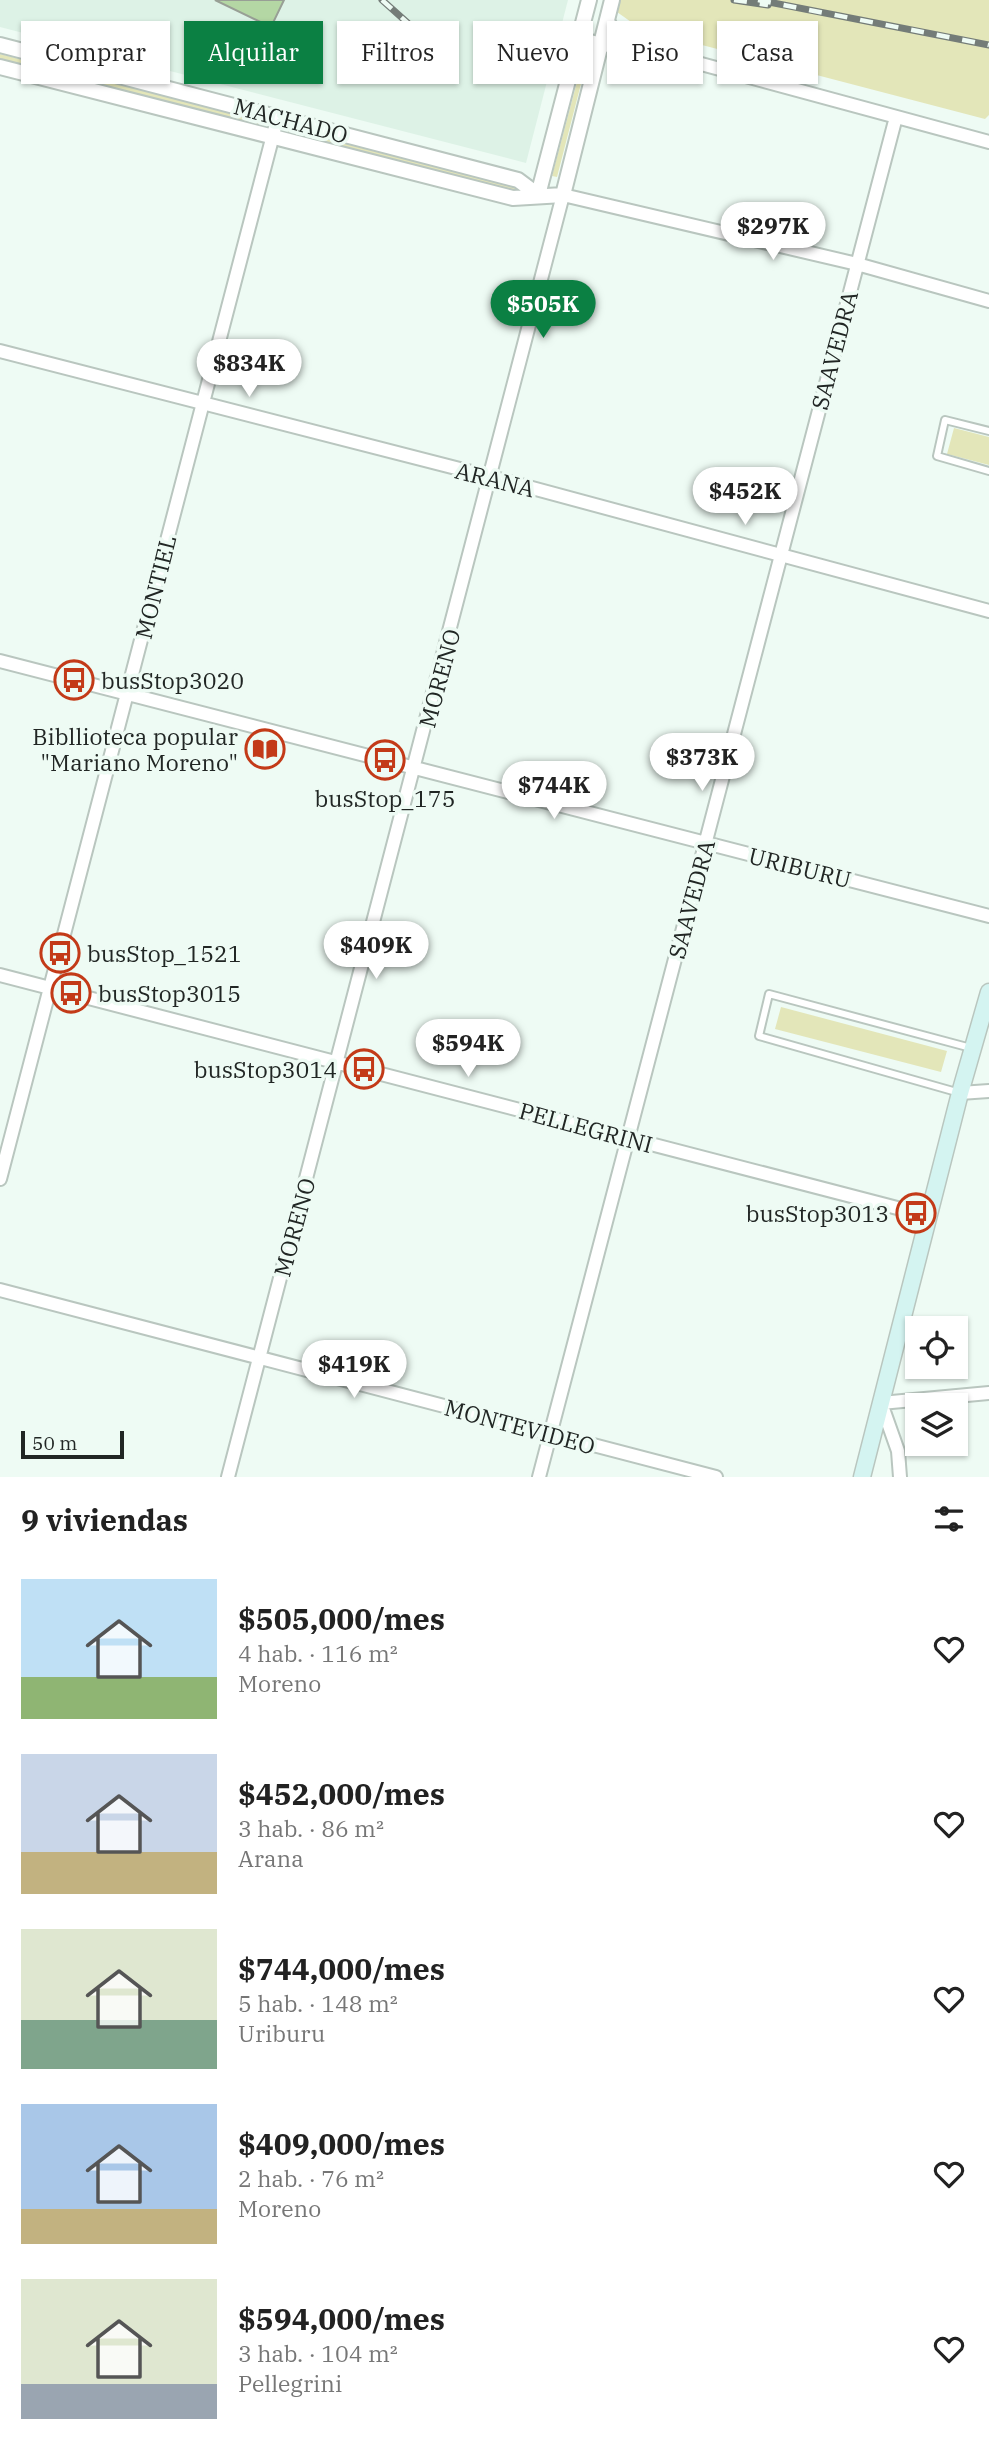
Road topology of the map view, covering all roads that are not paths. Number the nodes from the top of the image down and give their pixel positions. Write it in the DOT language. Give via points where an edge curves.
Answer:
graph roads {
  1 [pos="589,0"];
  2 [pos="612,0"];
  3 [pos="607,20"];
  4 [pos="583,21"];
  5 [pos="593,42"];
  6 [pos="602,44"];
  7 [pos="0,45"];
  8 [pos="607,45"];
  9 [pos="703,65"];
  10 [pos="0,67"];
  11 [pos="567,84"];
  12 [pos="278,117"];
  13 [pos="896,117"];
  14 [pos="273,137"];
  15 [pos="989,142"];
  16 [pos="538,195"];
  17 [pos="564,195"];
  18 [pos="857,264"];
  19 [pos="989,301"];
  20 [pos="0,351"];
  21 [pos="201,404"];
  22 [pos="989,431"];
  23 [pos="989,471"];
  24 [pos="491,477"];
  25 [pos="781,554"];
  26 [pos="989,611"];
  27 [pos="0,661"];
  28 [pos="128,694"];
  29 [pos="415,768"];
  30 [pos="706,843"];
  31 [pos="989,916"];
  32 [pos="0,975"];
  33 [pos="50,988"];
  34 [pos="989,992"];
  35 [pos="973,1049"];
  36 [pos="338,1063"];
  37 [pos="989,1091"];
  38 [pos="960,1093"];
  39 [pos="628,1138"];
  40 [pos="0,1179"];
  41 [pos="928,1216"];
  42 [pos="0,1290"];
  43 [pos="260,1358"];
  44 [pos="989,1392"];
  45 [pos="881,1403"];
  46 [pos="551,1434"];
  47 [pos="228,1477"];
  48 [pos="539,1477"];
  49 [pos="716,1477"];
  50 [pos="862,1477"];
  51 [pos="901,1477"];
  1 -- 4 [label="street"];
  2 -- 3 [label="street, MORENO"];
  3 -- 6 [label="street, MORENO"];
  5 -- 6 [label="street"];
  6 -- 8 [label="street"];
  6 -- 17 [label="street, MORENO"];
  7 -- 12 [label="street, MACHADO"];
  9 -- 13 [label="street"];
  10 -- 14 [label="street, MACHADO"];
  11 -- 16 [label="street"];
  12 -- 14 [label="street, MONTIEL"];
  12 -- 16 [label="street, MACHADO" via="518,180"];
  13 -- 15 [label="street"];
  13 -- 18 [label="street, SAAVEDRA"];
  14 -- 16 [label="street, MACHADO" via="513,198"];
  14 -- 21 [label="street, MONTIEL"];
  16 -- 17 [label="street, MACHADO"];
  17 -- 18 [label="street, MACHADO"];
  17 -- 24 [label="street, MORENO"];
  18 -- 19 [label="street, MACHADO"];
  18 -- 25 [label="street, SAAVEDRA"];
  20 -- 21 [label="street, ARANA"];
  21 -- 24 [label="street, ARANA"];
  21 -- 28 [label="street, MONTIEL"];
  22 -- 23 [label="lane" via="945,420 937,456"];
  24 -- 25 [label="street, ARANA"];
  24 -- 29 [label="street, MORENO"];
  25 -- 26 [label="street, ARANA"];
  25 -- 30 [label="street, SAAVEDRA"];
  27 -- 28 [label="street, URIBURU"];
  28 -- 29 [label="street, URIBURU"];
  28 -- 33 [label="street, MONTIEL"];
  29 -- 30 [label="street, URIBURU"];
  29 -- 36 [label="street, MORENO"];
  30 -- 31 [label="street, URIBURU"];
  30 -- 39 [label="street, SAAVEDRA"];
  32 -- 33 [label="street, PELLEGRINI"];
  33 -- 36 [label="street, PELLEGRINI"];
  33 -- 40 [label="street, MONTIEL"];
  34 -- 35 [label="main road"];
  35 -- 38 [label="main road"];
  35 -- 38 [label="lane" via="769,994 759,1036"];
  36 -- 39 [label="street, PELLEGRINI"];
  36 -- 43 [label="street, MORENO"];
  37 -- 38 [label="street"];
  38 -- 41 [label="main road"];
  39 -- 41 [label="street, PELLEGRINI"];
  39 -- 46 [label="street, SAAVEDRA"];
  41 -- 45 [label="main road"];
  42 -- 43 [label="street, MONTEVIDEO"];
  43 -- 46 [label="street, MONTEVIDEO"];
  43 -- 47 [label="street, MORENO"];
  44 -- 45 [label="street"];
  45 -- 50 [label="main road"];
  45 -- 51 [label="street" via="898,1451"];
  46 -- 48 [label="street, SAAVEDRA"];
  46 -- 49 [label="street, MONTEVIDEO"];
}
